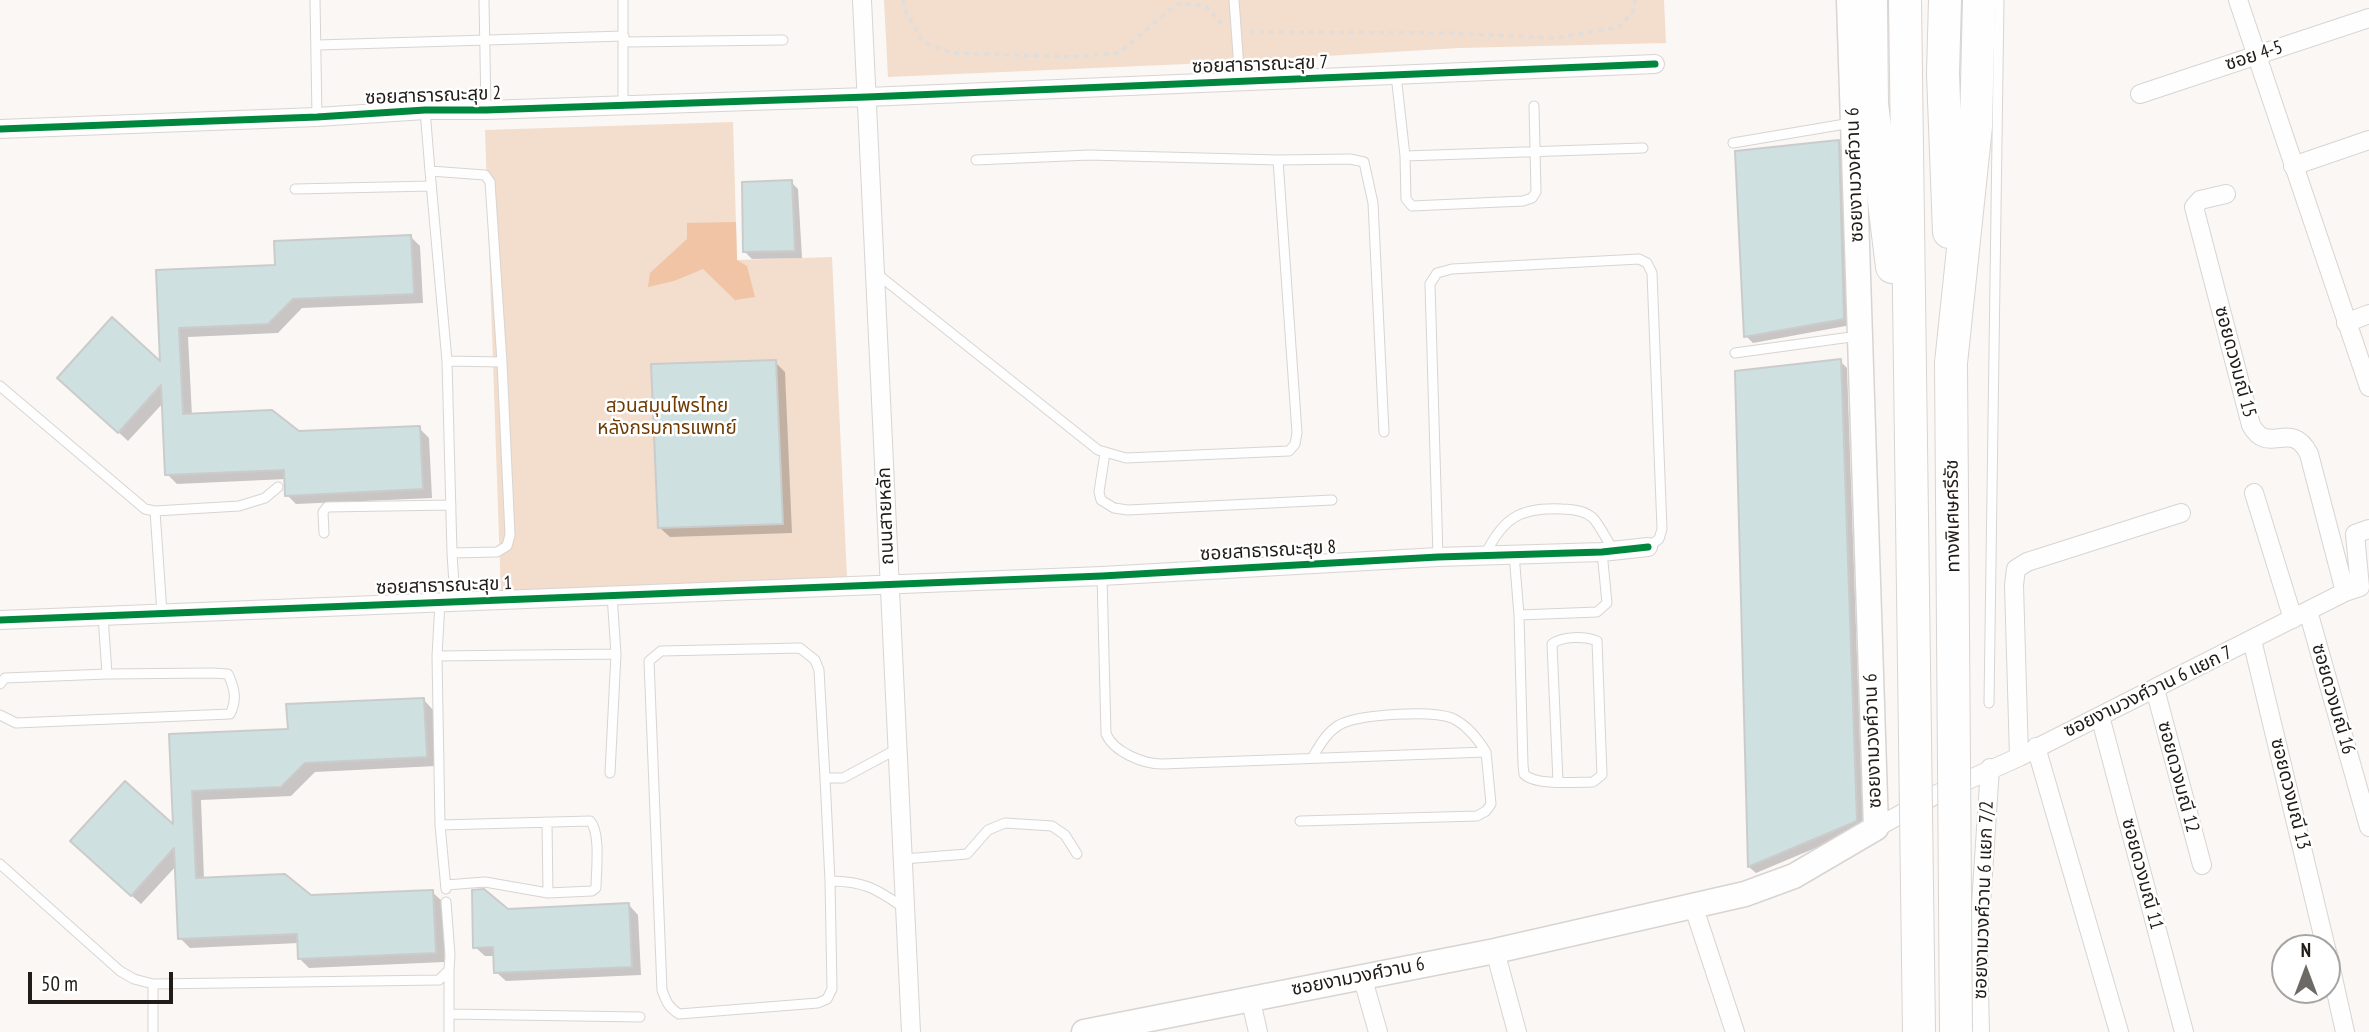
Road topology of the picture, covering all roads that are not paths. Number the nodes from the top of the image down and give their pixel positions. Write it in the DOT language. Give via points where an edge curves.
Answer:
graph roads {
  1 [pos="315,0"];
  2 [pos="484,0"];
  3 [pos="623,0"];
  4 [pos="862,0"];
  5 [pos="1234,0"];
  6 [pos="1849,0"];
  7 [pos="1871,0"];
  8 [pos="1905,0"];
  9 [pos="1945,0"];
  10 [pos="1979,0"];
  11 [pos="1999,0"];
  12 [pos="2238,0"];
  13 [pos="2369,18"];
  14 [pos="624,39"];
  15 [pos="783,40"];
  16 [pos="486,41"];
  17 [pos="317,45"];
  18 [pos="2256,55"];
  19 [pos="1655,64"];
  20 [pos="1395,75"];
  21 [pos="1240,82"];
  22 [pos="2140,94"];
  23 [pos="867,97"];
  24 [pos="623,105"];
  25 [pos="1534,106"];
  26 [pos="425,110"];
  27 [pos="486,110"];
  28 [pos="317,117"];
  29 [pos="1853,122"];
  30 [pos="0,129"];
  31 [pos="2369,140"];
  32 [pos="1733,143"];
  33 [pos="1643,148"];
  34 [pos="1536,151"];
  35 [pos="1405,156"];
  36 [pos="976,160"];
  37 [pos="1278,160"];
  38 [pos="2293,166"];
  39 [pos="430,171"];
  40 [pos="431,187"];
  41 [pos="295,189"];
  42 [pos="2227,194"];
  43 [pos="876,272"];
  44 [pos="2369,314"];
  45 [pos="2346,323"];
  46 [pos="1860,336"];
  47 [pos="1735,354"];
  48 [pos="447,361"];
  49 [pos="502,362"];
  50 [pos="1951,363"];
  51 [pos="1910,372"];
  52 [pos="0,386"];
  53 [pos="2369,387"];
  54 [pos="1384,432"];
  55 [pos="1105,453"];
  56 [pos="278,487"];
  57 [pos="2254,493"];
  58 [pos="1332,500"];
  59 [pos="451,505"];
  60 [pos="155,511"];
  61 [pos="2181,513"];
  62 [pos="2369,529"];
  63 [pos="324,533"];
  64 [pos="1648,547"];
  65 [pos="1608,552"];
  66 [pos="452,553"];
  67 [pos="1514,554"];
  68 [pos="1485,555"];
  69 [pos="1438,557"];
  70 [pos="1102,576"];
  71 [pos="889,584"];
  72 [pos="2345,592"];
  73 [pos="612,595"];
  74 [pos="447,601"];
  75 [pos="162,613"];
  76 [pos="103,615"];
  77 [pos="1519,615"];
  78 [pos="2301,615"];
  79 [pos="0,620"];
  80 [pos="2252,640"];
  81 [pos="615,654"];
  82 [pos="437,656"];
  83 [pos="107,674"];
  84 [pos="0,684"];
  85 [pos="2155,689"];
  86 [pos="1989,703"];
  87 [pos="0,715"];
  88 [pos="2100,716"];
  89 [pos="2036,747"];
  90 [pos="897,749"];
  91 [pos="1486,752"];
  92 [pos="2019,757"];
  93 [pos="1312,758"];
  94 [pos="1990,768"];
  95 [pos="610,773"];
  96 [pos="825,778"];
  97 [pos="1558,782"];
  98 [pos="1300,821"];
  99 [pos="547,822"];
  100 [pos="440,825"];
  101 [pos="2369,827"];
  102 [pos="1876,828"];
  103 [pos="1077,854"];
  104 [pos="903,859"];
  105 [pos="0,864"];
  106 [pos="2202,865"];
  107 [pos="830,881"];
  108 [pos="548,893"];
  109 [pos="446,902"];
  110 [pos="1693,905"];
  111 [pos="905,909"];
  112 [pos="2323,934"];
  113 [pos="1495,950"];
  114 [pos="449,970"];
  115 [pos="1362,976"];
  116 [pos="153,984"];
  117 [pos="1251,997"];
  118 [pos="2339,1004"];
  119 [pos="450,1014"];
  120 [pos="640,1017"];
  121 [pos="153,1032"];
  122 [pos="449,1032"];
  123 [pos="911,1032"];
  124 [pos="1084,1032"];
  125 [pos="1258,1032"];
  126 [pos="1378,1032"];
  127 [pos="1517,1032"];
  128 [pos="1735,1032"];
  129 [pos="1919,1032"];
  130 [pos="1956,1032"];
  131 [pos="1980,1032"];
  132 [pos="2119,1032"];
  133 [pos="2184,1032"];
  134 [pos="2345,1032"];
  1 -- 17 [label="lane"];
  2 -- 16 [label="lane"];
  3 -- 14 [label="lane"];
  4 -- 23 [label="street, ถนนสายหลัก"];
  5 -- 21 [label="lane"];
  6 -- 29 [label="street, ซอยงามวงศ์วาน 6"];
  7 -- 51 [label="highway" via="1872,104 1880,186"];
  8 -- 51 [label="highway"];
  9 -- 50 [label="highway, ทางพิเศษศรีรัช"];
  10 -- 50 [label="highway" via="1976,126"];
  11 -- 86 [label="lane"];
  12 -- 18 [label="street"];
  13 -- 18 [label="street, ซอย 4-5"];
  14 -- 15 [label="lane"];
  14 -- 16 [label="lane"];
  14 -- 24 [label="lane"];
  16 -- 17 [label="lane"];
  16 -- 27 [label="lane"];
  17 -- 28 [label="lane"];
  18 -- 22 [label="street, ซอย 4-5"];
  18 -- 38 [label="street"];
  19 -- 20 [label="street, ซอยสาธารณะสุข 7"];
  20 -- 21 [label="street, ซอยสาธารณะสุข 7"];
  20 -- 35 [label="lane"];
  21 -- 23 [label="street, ซอยสาธารณะสุข 7"];
  23 -- 24 [label="street, ซอยสาธารณะสุข 2"];
  23 -- 43 [label="street, ถนนสายหลัก"];
  24 -- 27 [label="street, ซอยสาธารณะสุข 2"];
  25 -- 34 [label="lane"];
  26 -- 27 [label="street, ซอยสาธารณะสุข 2"];
  26 -- 28 [label="street, ซอยสาธารณะสุข 2"];
  26 -- 39 [label="lane"];
  28 -- 30 [label="street, ซอยสาธารณะสุข 2"];
  29 -- 32 [label="lane"];
  29 -- 46 [label="street, ซอยงามวงศ์วาน 6"];
  31 -- 38 [label="street"];
  33 -- 34 [label="lane"];
  34 -- 35 [label="lane"];
  34 -- 35 [label="lane" via="1532,198 1447,206 1408,203"];
  36 -- 37 [label="lane" via="1089,155"];
  37 -- 54 [label="lane" via="1364,162 1373,203"];
  37 -- 55 [label="lane" via="1295,444 1289,451 1126,458"];
  38 -- 45 [label="street"];
  39 -- 40 [label="lane"];
  39 -- 49 [label="lane" via="485,175 489,182"];
  40 -- 41 [label="lane"];
  40 -- 48 [label="lane"];
  42 -- 72 [label="street, ซอยดวงมณี 15" via="2200,200 2194,207 2250,425 2263,439 2293,437 2303,443"];
  43 -- 55 [label="lane"];
  43 -- 71 [label="street, ถนนสายหลัก"];
  44 -- 45 [label="street"];
  45 -- 53 [label="street"];
  46 -- 47 [label="lane"];
  46 -- 102 [label="street, ซอยงามวงศ์วาน 6"];
  48 -- 49 [label="lane"];
  48 -- 59 [label="lane"];
  49 -- 66 [label="lane" via="510,541 497,552"];
  50 -- 130 [label="highway, ทางพิเศษศรีรัช, bridge"];
  51 -- 129 [label="highway, bridge"];
  52 -- 60 [label="lane" via="137,503"];
  55 -- 58 [label="lane" via="1099,492 1101,500 1114,508"];
  56 -- 60 [label="lane" via="265,498 239,506"];
  57 -- 78 [label="street, ซอยดวงมณี 16"];
  59 -- 63 [label="lane" via="327,507"];
  59 -- 66 [label="lane"];
  60 -- 75 [label="lane"];
  61 -- 92 [label="street" via="2016,569"];
  62 -- 72 [label="street" via="2355,534 2360,587"];
  64 -- 65 [label="street, ซอยสาธารณะสุข 8"];
  64 -- 69 [label="lane" via="1659,539 1662,513 1652,274 1639,259 1452,269 1437,274 1430,284"];
  65 -- 67 [label="street, ซอยสาธารณะสุข 8"];
  65 -- 68 [label="lane" via="1592,517 1575,509 1546,508 1526,510 1511,519 1496,533"];
  65 -- 77 [label="lane" via="1603,609"];
  66 -- 74 [label="lane"];
  67 -- 68 [label="street, ซอยสาธารณะสุข 8"];
  67 -- 77 [label="lane"];
  68 -- 69 [label="street, ซอยสาธารณะสุข 8"];
  69 -- 70 [label="street, ซอยสาธารณะสุข 8"];
  70 -- 71 [label="street, ซอยสาธารณะสุข 8"];
  70 -- 93 [label="lane" via="1106,734 1115,747 1151,764"];
  71 -- 73 [label="street, ซอยสาธารณะสุข 1"];
  71 -- 90 [label="street, ถนนสายหลัก"];
  72 -- 78 [label="street, ซอยงามวงศ์วาน 6 แยก 7"];
  73 -- 74 [label="street, ซอยสาธารณะสุข 1"];
  73 -- 81 [label="lane"];
  74 -- 75 [label="street, ซอยสาธารณะสุข 1"];
  74 -- 82 [label="lane"];
  75 -- 76 [label="street, ซอยสาธารณะสุข 1"];
  76 -- 79 [label="street, ซอยสาธารณะสุข 1"];
  76 -- 83 [label="lane"];
  77 -- 97 [label="lane" via="1524,774 1533,780"];
  78 -- 80 [label="street, ซอยงามวงศ์วาน 6 แยก 7"];
  78 -- 101 [label="street, ซอยดวงมณี 16"];
  80 -- 85 [label="street, ซอยงามวงศ์วาน 6 แยก 7"];
  80 -- 112 [label="street, ซอยดวงมณี 13"];
  81 -- 82 [label="lane"];
  81 -- 95 [label="lane"];
  82 -- 100 [label="lane"];
  83 -- 84 [label="lane" via="5,678"];
  83 -- 87 [label="lane" via="228,674 234,705 230,714 203,716 16,723"];
  85 -- 88 [label="street, ซอยงามวงศ์วาน 6 แยก 7"];
  85 -- 106 [label="street, ซอยดวงมณี 12"];
  88 -- 89 [label="street, ซอยงามวงศ์วาน 6 แยก 7"];
  88 -- 133 [label="street, ซอยดวงมณี 11"];
  89 -- 92 [label="street, ซอยงามวงศ์วาน 6 แยก 7"];
  89 -- 132 [label="street"];
  90 -- 96 [label="lane" via="843,778"];
  90 -- 104 [label="street, ถนนสายหลัก"];
  91 -- 93 [label="lane"];
  91 -- 93 [label="lane" via="1465,726 1432,714 1360,717 1327,734"];
  91 -- 98 [label="lane" via="1490,804 1477,816"];
  92 -- 94 [label="street, ซอยงามวงศ์วาน 6 แยก 7"];
  94 -- 102 [label="street, ซอยงามวงศ์วาน 6 แยก 7"];
  94 -- 131 [label="street, ซอยงามวงศ์วาน 6 แยก 7/2" via="1978,950"];
  96 -- 107 [label="lane"];
  96 -- 107 [label="lane" via="819,670 807,653 800,649 661,651 649,661 662,990 671,1009 679,1014 827,999 832,989"];
  97 -- 97 [label="lane" via="1593,782 1602,775 1597,641 1588,638 1552,644"];
  99 -- 100 [label="lane"];
  99 -- 108 [label="lane"];
  99 -- 108 [label="lane" via="590,821 595,826 596,862 596,888 592,891"];
  100 -- 108 [label="lane" via="446,887 485,882"];
  102 -- 110 [label="street, ซอยงามวงศ์วาน 6" via="1783,881"];
  103 -- 104 [label="lane" via="1065,835 1052,826 1005,822 988,830 967,854"];
  104 -- 111 [label="street, ถนนสายหลัก"];
  105 -- 116 [label="lane" via="120,971"];
  107 -- 111 [label="lane" via="874,887"];
  109 -- 114 [label="lane"];
  110 -- 113 [label="street, ซอยงามวงศ์วาน 6"];
  110 -- 128 [label="street"];
  111 -- 123 [label="street, ถนนสายหลัก"];
  113 -- 115 [label="street, ซอยงามวงศ์วาน 6"];
  113 -- 127 [label="street"];
  114 -- 116 [label="lane" via="439,980"];
  114 -- 119 [label="lane"];
  115 -- 117 [label="street, ซอยงามวงศ์วาน 6"];
  115 -- 126 [label="street"];
  116 -- 121 [label="lane"];
  117 -- 124 [label="street, ซอยงามวงศ์วาน 6"];
  117 -- 125 [label="street"];
  118 -- 134 [label="street, ซอยดวงมณี 13"];
  119 -- 120 [label="lane"];
  119 -- 122 [label="lane"];
}
